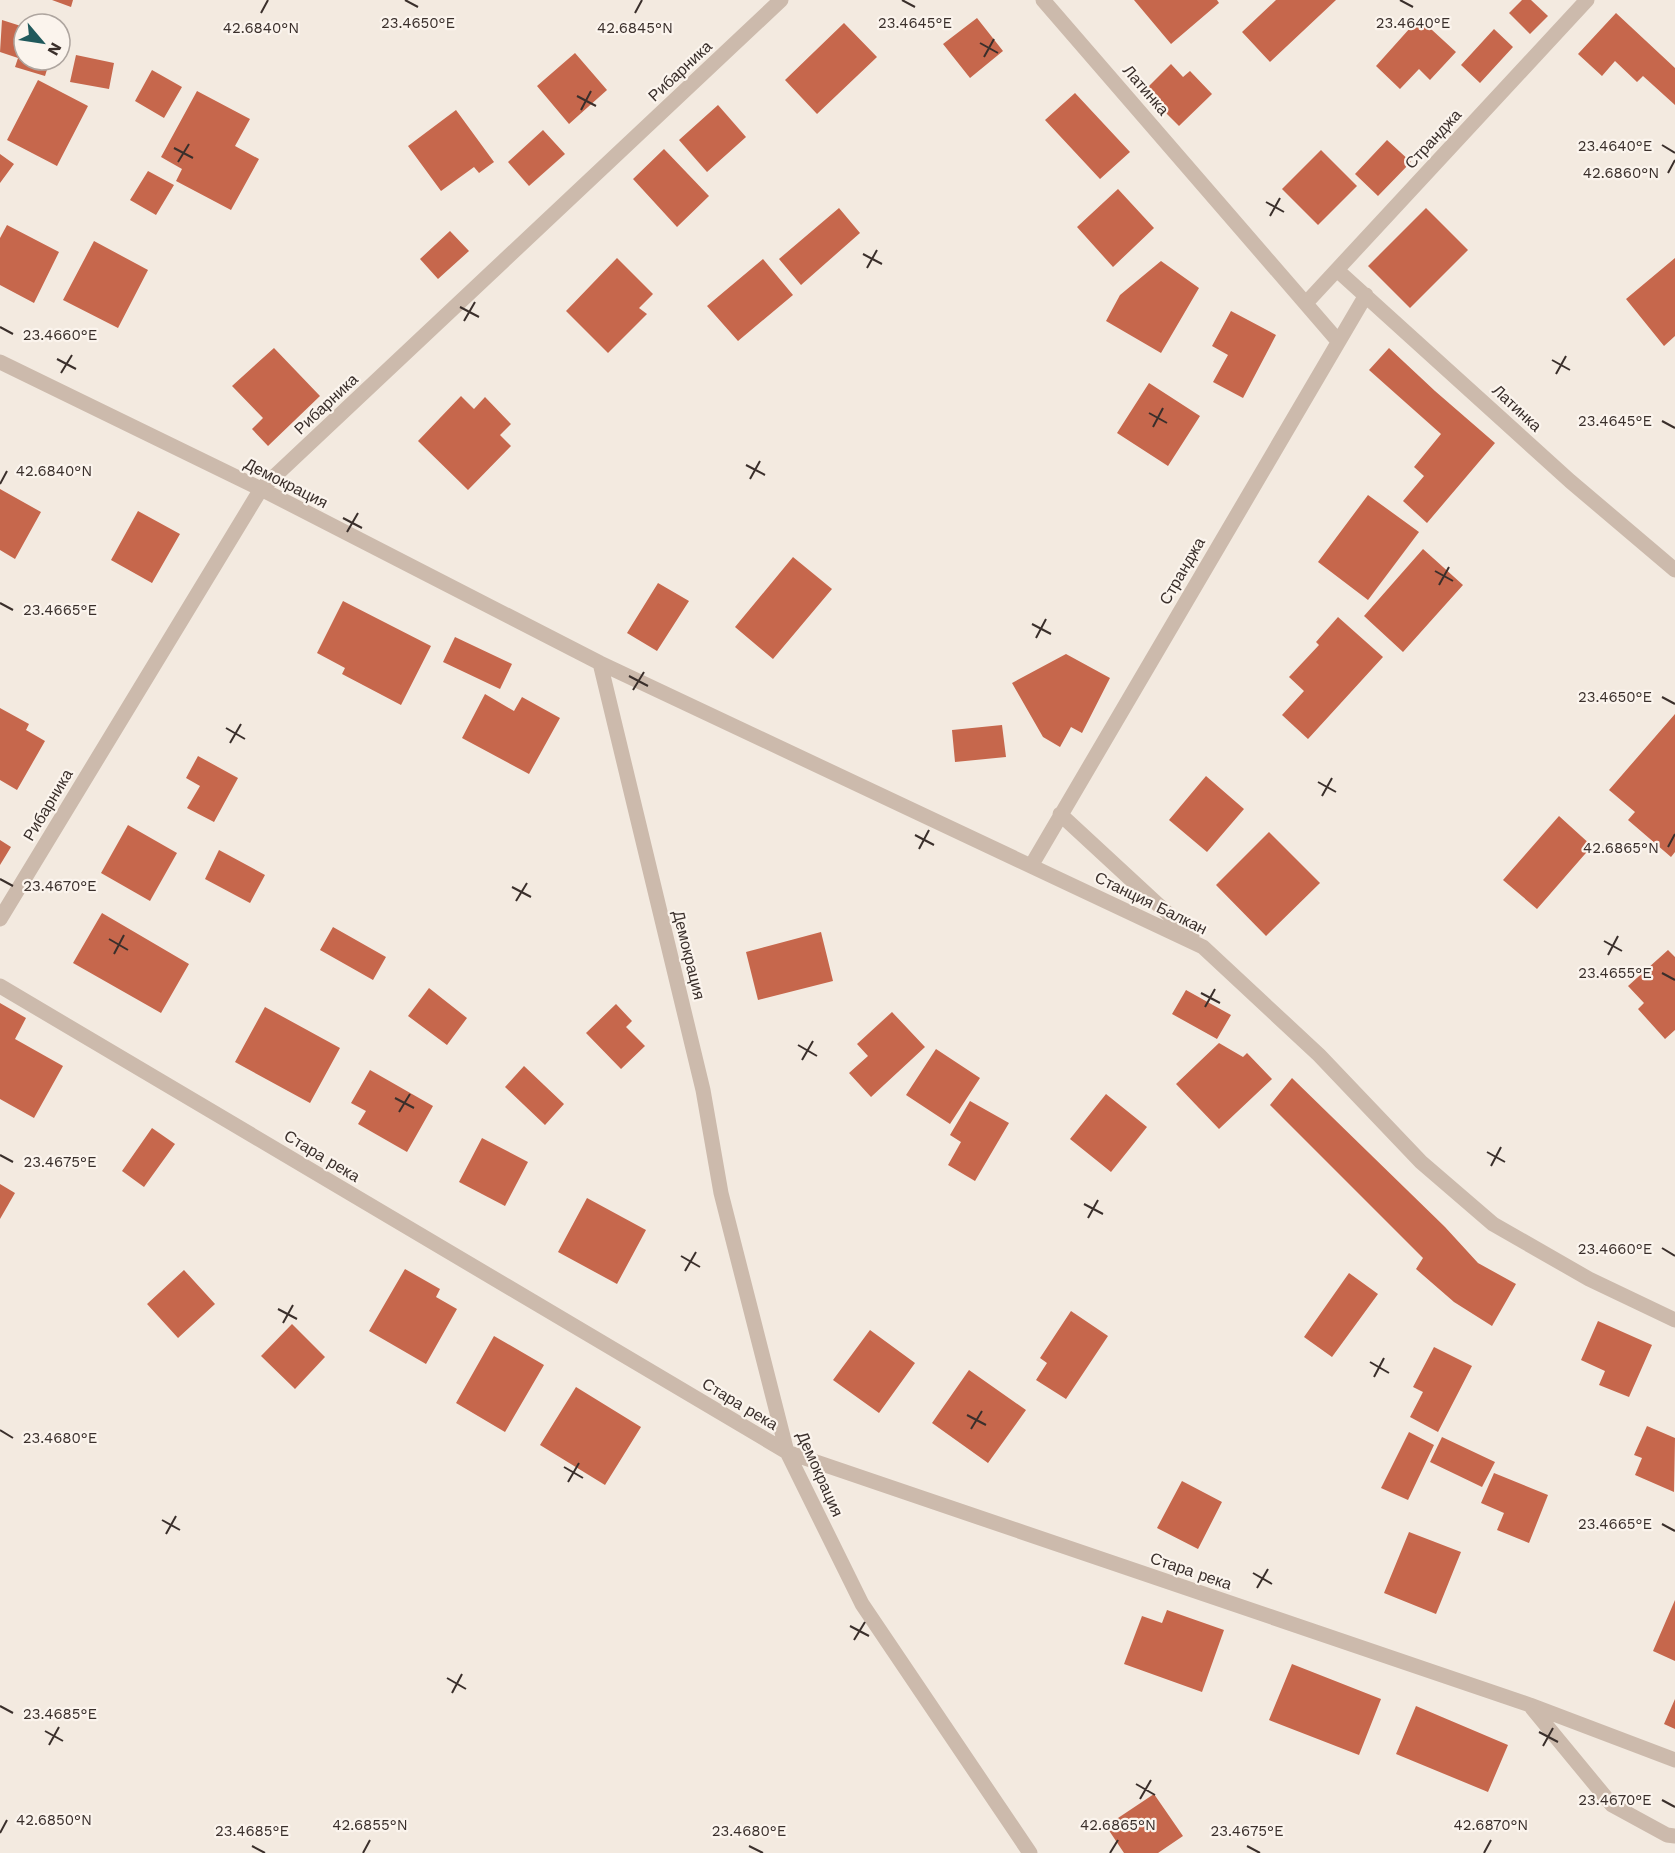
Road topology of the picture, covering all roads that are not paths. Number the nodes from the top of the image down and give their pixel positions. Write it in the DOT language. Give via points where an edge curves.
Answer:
graph roads {
  1 [pos="781,0"];
  2 [pos="1043,0"];
  3 [pos="1587,0"];
  4 [pos="1337,270"];
  5 [pos="1366,295"];
  6 [pos="1307,302"];
  7 [pos="1338,341"];
  8 [pos="0,362"];
  9 [pos="261,489"];
  10 [pos="1675,570"];
  11 [pos="600,663"];
  12 [pos="1060,814"];
  13 [pos="1031,866"];
  14 [pos="0,919"];
  15 [pos="1203,947"];
  16 [pos="0,986"];
  17 [pos="1675,1320"];
  18 [pos="787,1452"];
  19 [pos="1530,1705"];
  20 [pos="1675,1760"];
  21 [pos="1675,1836"];
  22 [pos="1030,1853"];
  1 -- 9 [label="street, Рибарника"];
  2 -- 6 [label="street, Латинка"];
  3 -- 4 [label="street, Странджа"];
  4 -- 5 [label="street, Латинка"];
  4 -- 6 [label="street, Странджа"];
  5 -- 7 [label="street, Странджа"];
  5 -- 10 [label="street, Латинка" via="1570,481"];
  6 -- 7 [label="street, Латинка"];
  7 -- 12 [label="street, Странджа"];
  8 -- 9 [label="street, Демокрация"];
  9 -- 11 [label="street, Демокрация"];
  9 -- 14 [label="street, Рибарника"];
  11 -- 13 [label="street, Станция Балкан"];
  11 -- 18 [label="street, Демокрация" via="703,1090 721,1192"];
  12 -- 13 [label="street, Странджа"];
  12 -- 15 [label="street"];
  13 -- 15 [label="street, Станция Балкан"];
  15 -- 17 [label="street, Станция Балкан" via="1319,1055 1421,1162 1492,1224 1588,1279"];
  16 -- 18 [label="street, Стара река"];
  18 -- 19 [label="street, Стара река"];
  18 -- 22 [label="street, Демокрация" via="862,1604"];
  19 -- 20 [label="street, Стара река"];
  19 -- 21 [label="street" via="1612,1805"];
}
